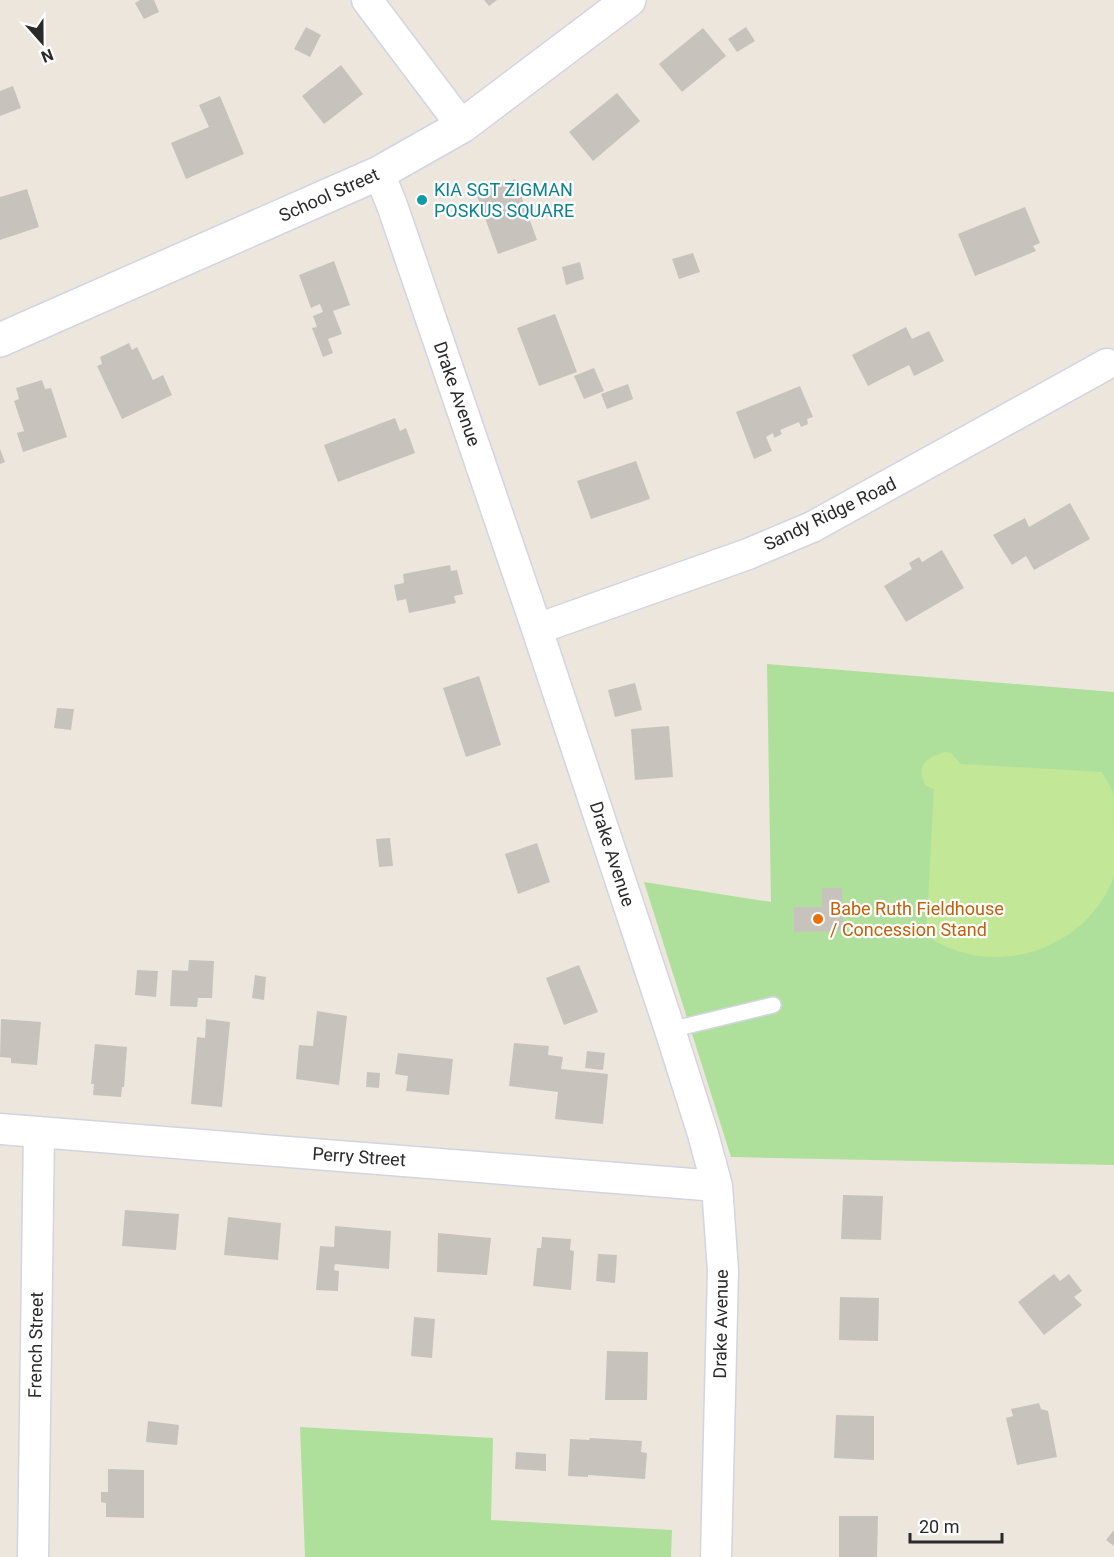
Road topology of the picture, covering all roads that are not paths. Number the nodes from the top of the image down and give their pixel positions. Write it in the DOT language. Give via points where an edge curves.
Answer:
graph roads {
  1 [pos="367,0"];
  2 [pos="629,0"];
  3 [pos="462,126"];
  4 [pos="379,173"];
  5 [pos="0,340"];
  6 [pos="1107,364"];
  7 [pos="537,629"];
  8 [pos="773,1005"];
  9 [pos="670,1030"];
  10 [pos="0,1129"];
  11 [pos="39,1132"];
  12 [pos="717,1186"];
  13 [pos="33,1557"];
  14 [pos="716,1557"];
  1 -- 3 [label="street"];
  2 -- 3 [label="street, School Street"];
  3 -- 4 [label="street, School Street"];
  4 -- 5 [label="street, School Street"];
  4 -- 7 [label="street, Drake Avenue"];
  6 -- 7 [label="street, Sandy Ridge Road" via="812,527 748,554"];
  7 -- 9 [label="street, Drake Avenue"];
  8 -- 9 [label="lane"];
  9 -- 12 [label="street, Drake Avenue"];
  10 -- 11 [label="street, Perry Street"];
  11 -- 12 [label="street, Perry Street"];
  11 -- 13 [label="street, French Street"];
  12 -- 14 [label="street, Drake Avenue" via="723,1271"];
}
